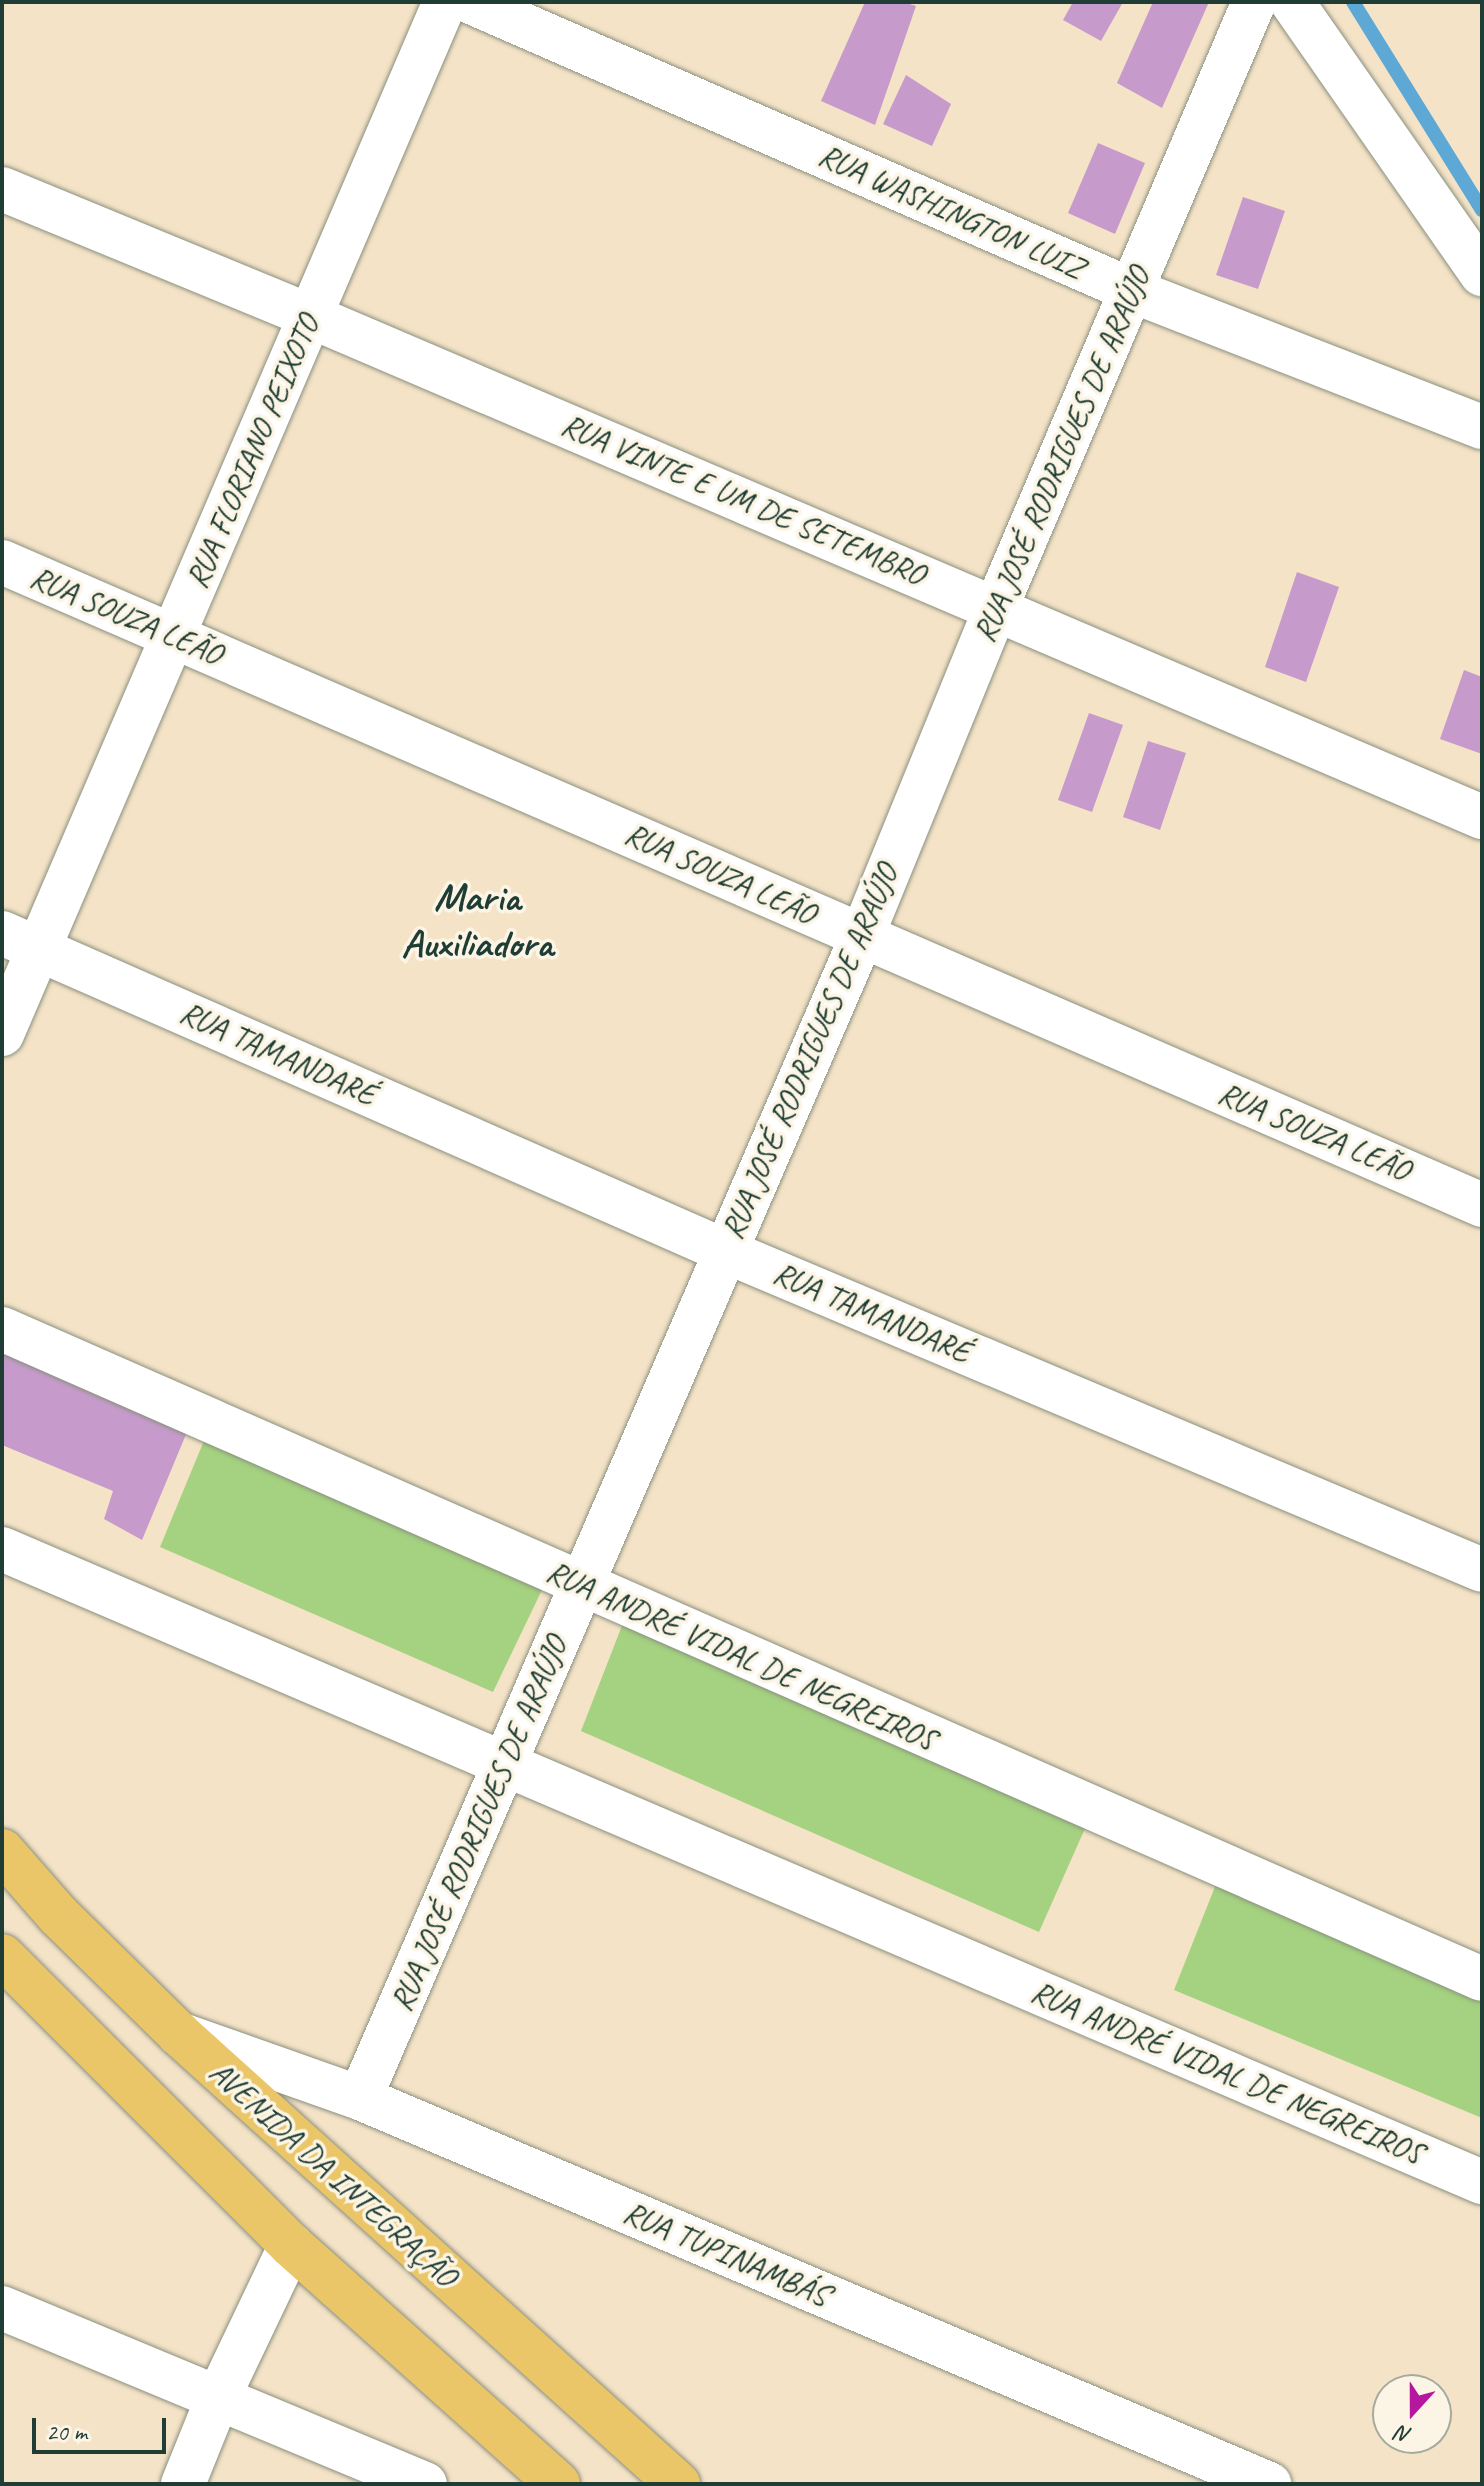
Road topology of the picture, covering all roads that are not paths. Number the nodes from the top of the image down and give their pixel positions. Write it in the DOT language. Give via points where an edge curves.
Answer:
graph roads {
  1 [pos="445,2"];
  2 [pos="471,2"];
  3 [pos="1254,2"];
  4 [pos="1292,2"];
  5 [pos="2,189"];
  6 [pos="1482,274"];
  7 [pos="1133,291"];
  8 [pos="310,316"];
  9 [pos="1482,427"];
  10 [pos="2,562"];
  11 [pos="996,608"];
  12 [pos="175,636"];
  13 [pos="1482,817"];
  14 [pos="862,936"];
  15 [pos="20,941"];
  16 [pos="2,1034"];
  17 [pos="1482,1205"];
  18 [pos="725,1251"];
  19 [pos="2,1329"];
  20 [pos="2,1549"];
  21 [pos="1482,1570"];
  22 [pos="580,1586"];
  23 [pos="506,1766"];
  24 [pos="2,1851"];
  25 [pos="2,1956"];
  26 [pos="1482,1979"];
  27 [pos="179,2034"];
  28 [pos="360,2098"];
  29 [pos="1482,2182"];
  30 [pos="291,2245"];
  31 [pos="2,2308"];
  32 [pos="217,2400"];
  33 [pos="183,2484"];
  34 [pos="425,2484"];
  35 [pos="558,2484"];
  36 [pos="678,2484"];
  37 [pos="1269,2484"];
  1 -- 8 [label="street, RUA FLORIANO PEIXOTO"];
  2 -- 7 [label="street, RUA WASHINGTON LUIZ"];
  3 -- 7 [label="street, RUA JOSÉ RODRIGUES DE ARAÚJO"];
  4 -- 6 [label="street"];
  5 -- 8 [label="street, RUA VINTE E UM DE SETEMBRO"];
  7 -- 9 [label="street, RUA WASHINGTON LUIZ"];
  7 -- 11 [label="street, RUA JOSÉ RODRIGUES DE ARAÚJO"];
  8 -- 11 [label="street, RUA VINTE E UM DE SETEMBRO"];
  8 -- 12 [label="street, RUA FLORIANO PEIXOTO"];
  10 -- 12 [label="street, RUA SOUZA LEÃO"];
  11 -- 13 [label="street, RUA VINTE E UM DE SETEMBRO"];
  11 -- 14 [label="street, RUA JOSÉ RODRIGUES DE ARAÚJO"];
  12 -- 14 [label="street, RUA SOUZA LEÃO"];
  12 -- 15 [label="street, RUA FLORIANO PEIXOTO"];
  14 -- 17 [label="street, RUA SOUZA LEÃO"];
  14 -- 18 [label="street, RUA JOSÉ RODRIGUES DE ARAÚJO"];
  15 -- 16 [label="street, RUA FLORIANO PEIXOTO"];
  15 -- 18 [label="street, RUA TAMANDARÉ"];
  18 -- 21 [label="street, RUA TAMANDARÉ"];
  18 -- 22 [label="street, RUA JOSÉ RODRIGUES DE ARAÚJO"];
  19 -- 22 [label="street, RUA ANDRÉ VIDAL DE NEGREIROS"];
  20 -- 23 [label="street, RUA ANDRÉ VIDAL DE NEGREIROS"];
  22 -- 23 [label="street, RUA JOSÉ RODRIGUES DE ARAÚJO"];
  22 -- 26 [label="street, RUA ANDRÉ VIDAL DE NEGREIROS"];
  23 -- 28 [label="street, RUA JOSÉ RODRIGUES DE ARAÚJO"];
  23 -- 29 [label="street, RUA ANDRÉ VIDAL DE NEGREIROS"];
  24 -- 27 [label="main road, AVENIDA DA INTEGRAÇÃO" via="58,1915"];
  25 -- 30 [label="main road"];
  27 -- 28 [label="street, RUA TUPINAMBÁS"];
  27 -- 36 [label="main road, AVENIDA DA INTEGRAÇÃO"];
  28 -- 37 [label="street, RUA TUPINAMBÁS"];
  30 -- 32 [label="street"];
  30 -- 35 [label="main road"];
  31 -- 32 [label="street"];
  32 -- 33 [label="street"];
  32 -- 34 [label="street"];
}
